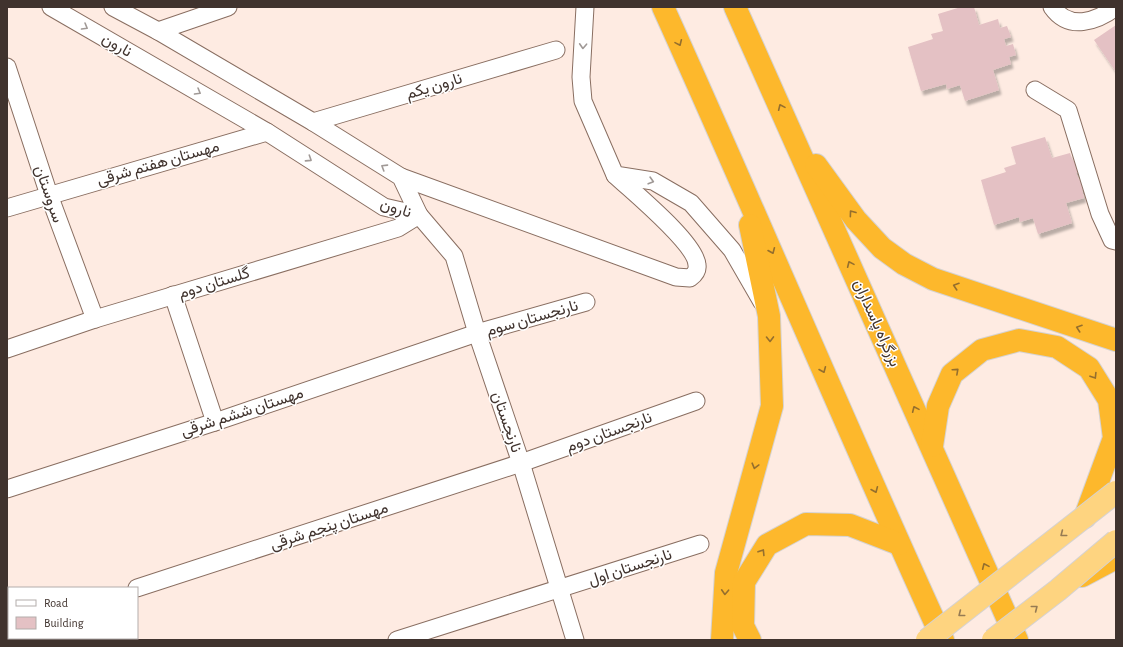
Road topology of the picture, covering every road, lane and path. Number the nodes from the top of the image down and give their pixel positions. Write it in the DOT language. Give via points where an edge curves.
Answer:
graph roads {
  1 [pos="52,7"];
  2 [pos="113,7"];
  3 [pos="228,7"];
  4 [pos="584,7"];
  5 [pos="663,7"];
  6 [pos="736,7"];
  7 [pos="1052,7"];
  8 [pos="1116,7"];
  9 [pos="158,31"];
  10 [pos="556,50"];
  11 [pos="7,67"];
  12 [pos="1035,90"];
  13 [pos="313,122"];
  14 [pos="792,131"];
  15 [pos="267,132"];
  16 [pos="615,175"];
  17 [pos="401,177"];
  18 [pos="740,177"];
  19 [pos="48,195"];
  20 [pos="7,208"];
  21 [pos="419,215"];
  22 [pos="1116,242"];
  23 [pos="173,295"];
  24 [pos="586,302"];
  25 [pos="769,316"];
  26 [pos="95,319"];
  27 [pos="477,333"];
  28 [pos="1116,340"];
  29 [pos="7,349"];
  30 [pos="696,401"];
  31 [pos="214,422"];
  32 [pos="932,446"];
  33 [pos="521,463"];
  34 [pos="7,489"];
  35 [pos="1116,492"];
  36 [pos="1085,517"];
  37 [pos="1116,541"];
  38 [pos="700,544"];
  39 [pos="899,544"];
  40 [pos="1116,558"];
  41 [pos="138,588"];
  42 [pos="560,589"];
  43 [pos="1058,590"];
  44 [pos="7,623"];
  45 [pos="8,630"];
  46 [pos="397,640"];
  47 [pos="575,640"];
  48 [pos="722,640"];
  49 [pos="750,640"];
  50 [pos="927,640"];
  51 [pos="943,640"];
  52 [pos="993,640"];
  53 [pos="1017,640"];
  1 -- 15 [label="street, نارون, one-way"];
  2 -- 9 [label="street, نارون"];
  3 -- 9 [label="street"];
  4 -- 16 [label="street, one-way" via="581,77 583,101"];
  5 -- 18 [label="highway, one-way"];
  14 -- 6 [label="highway, بزرگراه پاسداران, one-way"];
  7 -- 8 [label="street" via="1059,17 1079,23 1104,16"];
  9 -- 13 [label="street, نارون"];
  10 -- 13 [label="street, نارون یکم"];
  11 -- 19 [label="street, سروستان"];
  12 -- 22 [label="street" via="1068,110 1100,214 1112,240"];
  17 -- 13 [label="street, نارون, one-way"];
  28 -- 14 [label="highway, one-way" via="933,279 904,264 882,248 856,220"];
  32 -- 14 [label="highway, بزرگراه پاسداران, one-way"];
  15 -- 19 [label="street, مهستان هفتم شرقی"];
  15 -- 21 [label="street, نارون, one-way" via="384,207"];
  16 -- 17 [label="street" via="682,238 693,253 698,266 690,278 676,277"];
  16 -- 25 [label="street, one-way" via="653,181 691,203 732,250"];
  17 -- 21 [label="street, نارون"];
  18 -- 25 [label="highway"];
  18 -- 39 [label="highway, one-way"];
  19 -- 20 [label="street, مهستان هفتم شرقی"];
  19 -- 26 [label="street, سروستان"];
  21 -- 23 [label="street, گلستان دوم" via="398,228"];
  21 -- 27 [label="street, نارنجستان" via="454,256"];
  23 -- 26 [label="street, گلستان دوم"];
  23 -- 31 [label="street"];
  24 -- 27 [label="street, نارنجستان سوم"];
  25 -- 48 [label="highway, one-way" via="772,406 726,573"];
  26 -- 29 [label="street, گلستان دوم"];
  27 -- 31 [label="street, مهستان ششم شرقی"];
  27 -- 33 [label="street, نارنجستان"];
  30 -- 33 [label="street, نارنجستان دوم"];
  31 -- 34 [label="street, مهستان ششم شرقی"];
  32 -- 36 [label="highway, one-way" via="938,406 952,374 958,369 982,350 1019,340 1057,347 1089,368 1109,400 1114,438"];
  53 -- 32 [label="highway, بزرگراه پاسداران, one-way"];
  33 -- 41 [label="street, مهستان پنجم شرقی"];
  33 -- 42 [label="street, نارنجستان"];
  35 -- 36 [label="main road, bridge"];
  36 -- 50 [label="main road, one-way, bridge"];
  37 -- 43 [label="main road, bridge"];
  38 -- 42 [label="street, نارنجستان اول"];
  49 -- 39 [label="highway, one-way" via="742,626 744,582 767,545 806,524 850,525"];
  39 -- 51 [label="highway"];
  40 -- 43 [label="highway"];
  42 -- 46 [label="street, نارنجستان اول"];
  42 -- 47 [label="street, نارنجستان"];
  52 -- 43 [label="main road, one-way, bridge"];
  44 -- 45 [label="street"];
}
